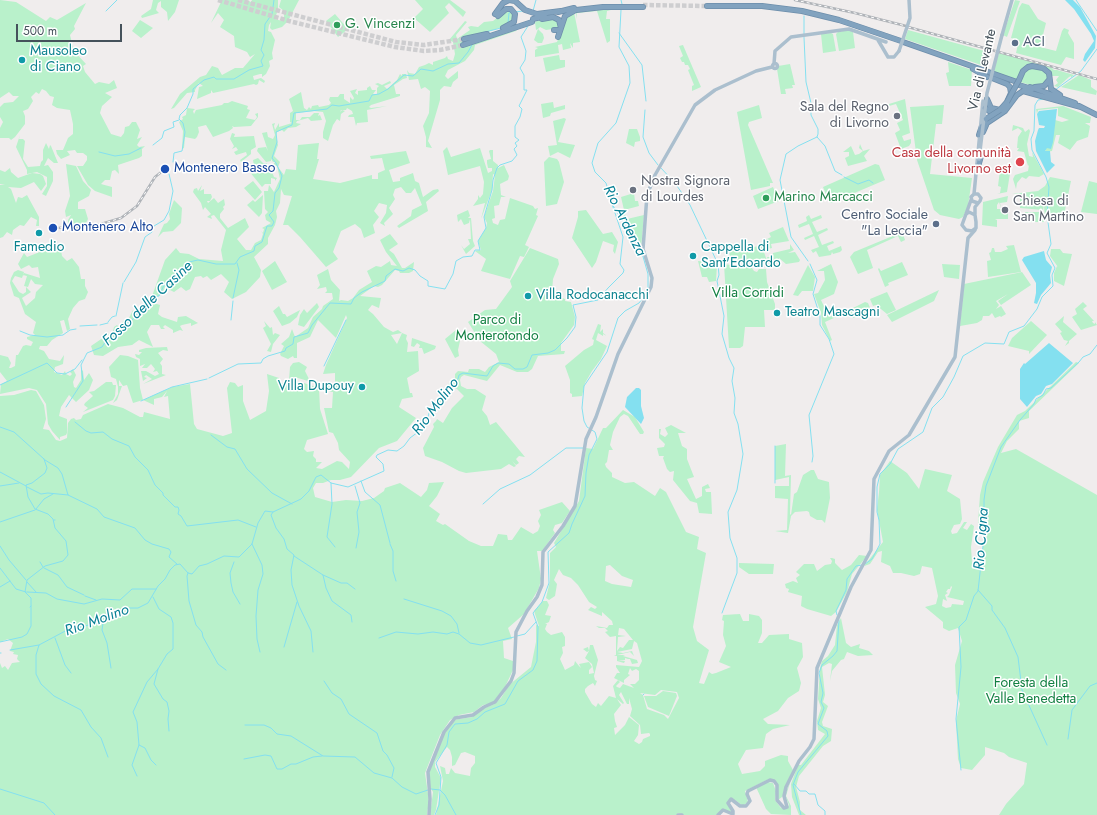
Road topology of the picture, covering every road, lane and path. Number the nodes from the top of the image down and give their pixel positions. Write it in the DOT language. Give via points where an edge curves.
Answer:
graph roads {
  1 [pos="909,0"];
  2 [pos="1011,0"];
  3 [pos="613,6"];
  4 [pos="643,6"];
  5 [pos="707,6"];
  6 [pos="575,10"];
  7 [pos="561,11"];
  8 [pos="540,19"];
  9 [pos="532,21"];
  10 [pos="502,29"];
  11 [pos="554,30"];
  12 [pos="1001,35"];
  13 [pos="558,37"];
  14 [pos="876,38"];
  15 [pos="464,39"];
  16 [pos="886,42"];
  17 [pos="902,43"];
  18 [pos="463,45"];
  19 [pos="883,46"];
  20 [pos="885,55"];
  21 [pos="972,68"];
  22 [pos="1049,77"];
  23 [pos="1019,83"];
  24 [pos="987,93"];
  25 [pos="1070,101"];
  26 [pos="1009,103"];
  27 [pos="984,105"];
  28 [pos="1081,107"];
  29 [pos="1002,111"];
  30 [pos="1091,111"];
  31 [pos="1097,114"];
  32 [pos="979,135"];
  33 [pos="978,167"];
  34 [pos="976,194"];
  35 [pos="971,200"];
  36 [pos="978,203"];
  37 [pos="966,214"];
  38 [pos="975,215"];
  39 [pos="964,228"];
  40 [pos="975,230"];
  41 [pos="968,238"];
  42 [pos="429,815"];
  43 [pos="678,815"];
  44 [pos="682,815"];
  45 [pos="718,815"];
  1 -- 20 [label="main road, bridge" via="910,15 899,51 892,58"];
  2 -- 12 [label="main road, Via di Levante"];
  3 -- 4 [label="highway"];
  3 -- 6 [label="highway"];
  3 -- 6 [label="highway"];
  5 -- 17 [label="highway" via="762,8 806,14"];
  6 -- 7 [label="highway"];
  6 -- 8 [label="highway"];
  6 -- 13 [label="highway" via="565,16"];
  7 -- 9 [label="highway"];
  7 -- 10 [label="highway" via="534,13 509,0 502,4 496,15 506,9 514,12 515,19"];
  8 -- 9 [label="highway"];
  8 -- 11 [label="highway" via="558,19 561,28"];
  9 -- 10 [label="highway"];
  9 -- 18 [label="highway"];
  10 -- 15 [label="highway"];
  12 -- 24 [label="main road, Via di Levante, bridge"];
  12 -- 27 [label="main road, Via di Levante, bridge"];
  14 -- 16 [label="main road"];
  14 -- 19 [label="main road"];
  14 -- 42 [label="main road" via="849,29 789,38 773,54 773,65 715,90 691,109 648,191 643,249 652,278 651,287 618,354 584,448 575,506 543,552 540,590 515,636 514,673 508,685 492,704 473,715 458,717 451,721 444,732 429,766"];
  16 -- 19 [label="main road"];
  16 -- 20 [label="main road"];
  17 -- 21 [label="highway"];
  17 -- 23 [label="highway"];
  19 -- 20 [label="main road"];
  21 -- 23 [label="highway"];
  21 -- 26 [label="highway, bridge" via="1008,84 1011,90"];
  22 -- 23 [label="highway" via="1048,83 1043,87"];
  22 -- 23 [label="highway" via="1045,69 1032,66 1024,70"];
  22 -- 25 [label="highway" via="1051,90"];
  23 -- 25 [label="highway"];
  23 -- 26 [label="highway, bridge"];
  23 -- 28 [label="highway"];
  24 -- 29 [label="highway, bridge" via="990,107"];
  24 -- 33 [label="main road, Via di Levante, bridge"];
  25 -- 30 [label="highway"];
  26 -- 28 [label="highway" via="1020,92 1030,91"];
  26 -- 29 [label="highway"];
  27 -- 29 [label="highway" via="993,113"];
  27 -- 32 [label="main road, Via di Levante"];
  28 -- 30 [label="highway"];
  29 -- 32 [label="highway, bridge" via="984,122"];
  29 -- 33 [label="highway" via="984,127"];
  30 -- 31 [label="highway"];
  32 -- 34 [label="main road, Via di Levante"];
  33 -- 34 [label="main road, Via di Levante"];
  34 -- 35 [label="main road, Via di Levante"];
  34 -- 36 [label="main road, Via di Levante" via="981,198"];
  35 -- 36 [label="main road"];
  35 -- 37 [label="main road, Via di Levante"];
  36 -- 38 [label="main road, Via di Levante" via="974,208"];
  37 -- 38 [label="main road" via="971,212"];
  37 -- 39 [label="main road" via="962,224"];
  38 -- 40 [label="main road"];
  39 -- 40 [label="main road" via="968,231"];
  39 -- 41 [label="main road"];
  40 -- 41 [label="main road"];
  41 -- 45 [label="main road" via="955,354 905,440 886,455 874,479 871,510 872,544 816,671 816,718 813,741 786,787 784,796 787,808 777,800 777,785 770,780 748,791 750,801 746,806 740,806 731,799 728,803 734,811 733,814 723,810"];
  43 -- 44 [label="main road"];
}
